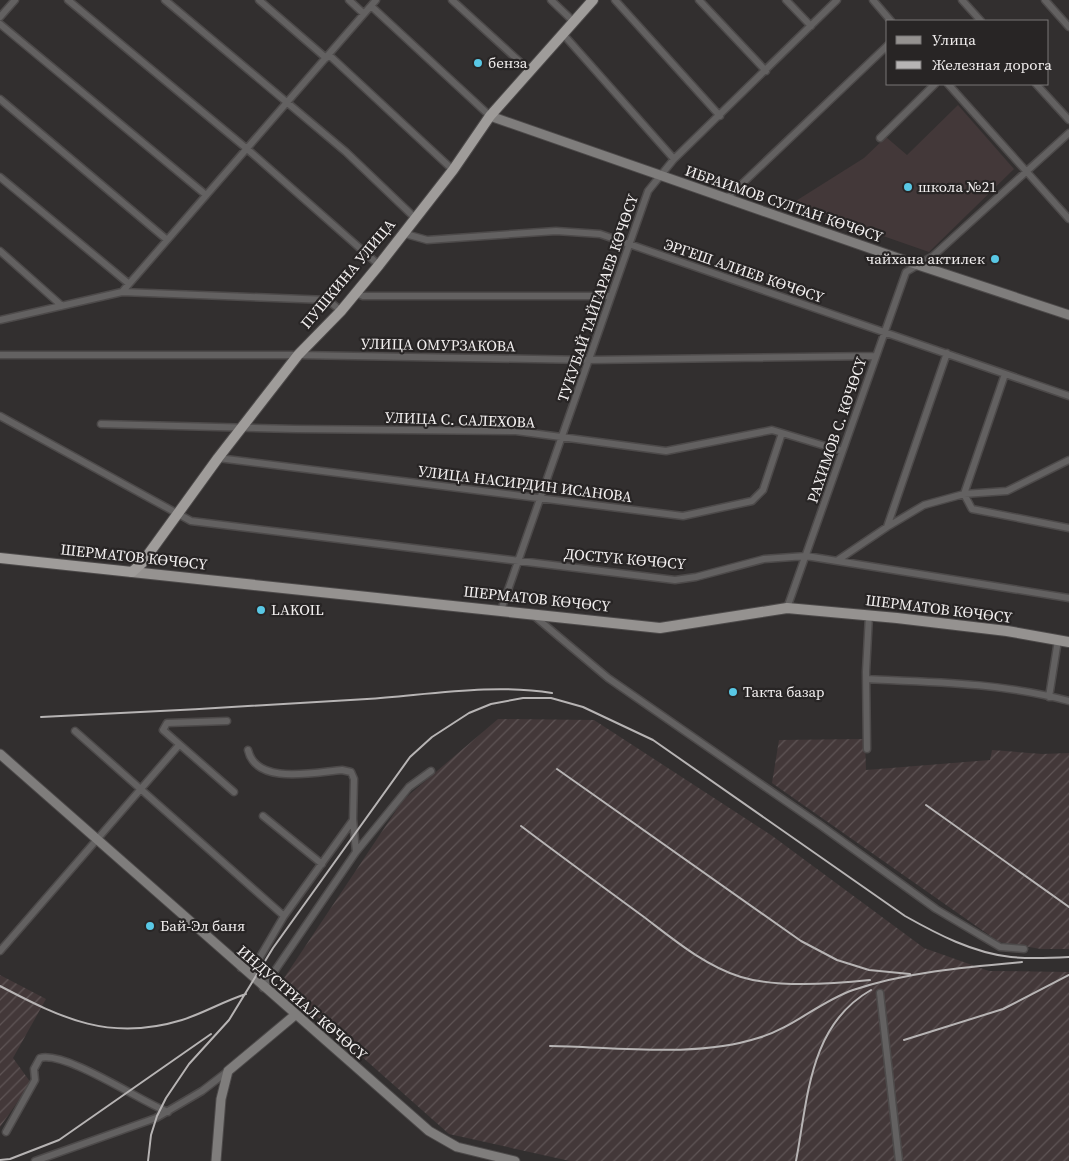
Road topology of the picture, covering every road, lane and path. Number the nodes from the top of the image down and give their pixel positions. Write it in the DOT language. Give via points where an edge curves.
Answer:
graph roads {
  1 [pos="15,0"];
  2 [pos="68,0"];
  3 [pos="165,0"];
  4 [pos="259,0"];
  5 [pos="349,0"];
  6 [pos="452,0"];
  7 [pos="551,0"];
  8 [pos="593,0"];
  9 [pos="615,0"];
  10 [pos="699,0"];
  11 [pos="786,0"];
  12 [pos="838,0"];
  13 [pos="873,0"];
  14 [pos="962,0"];
  15 [pos="1045,0"];
  16 [pos="373,3"];
  17 [pos="364,14"];
  18 [pos="0,17"];
  19 [pos="890,20"];
  20 [pos="980,20"];
  21 [pos="574,22"];
  22 [pos="0,24"];
  23 [pos="810,26"];
  24 [pos="1069,27"];
  25 [pos="563,34"];
  26 [pos="886,47"];
  27 [pos="328,56"];
  28 [pos="766,70"];
  29 [pos="530,71"];
  30 [pos="934,85"];
  31 [pos="949,85"];
  32 [pos="1037,85"];
  33 [pos="0,99"];
  34 [pos="286,103"];
  35 [pos="490,116"];
  36 [pos="720,116"];
  37 [pos="1069,120"];
  38 [pos="1069,133"];
  39 [pos="880,138"];
  40 [pos="246,148"];
  41 [pos="674,159"];
  42 [pos="453,170"];
  43 [pos="1027,170"];
  44 [pos="659,176"];
  45 [pos="0,177"];
  46 [pos="206,195"];
  47 [pos="726,198"];
  48 [pos="414,217"];
  49 [pos="1069,219"];
  50 [pos="402,233"];
  51 [pos="166,239"];
  52 [pos="628,244"];
  53 [pos="0,251"];
  54 [pos="379,266"];
  55 [pos="918,266"];
  56 [pos="128,283"];
  57 [pos="122,292"];
  58 [pos="355,292"];
  59 [pos="611,296"];
  60 [pos="62,306"];
  61 [pos="341,311"];
  62 [pos="1069,315"];
  63 [pos="0,320"];
  64 [pos="885,332"];
  65 [pos="947,353"];
  66 [pos="0,355"];
  67 [pos="298,355"];
  68 [pos="875,356"];
  69 [pos="588,360"];
  70 [pos="1005,374"];
  71 [pos="1069,396"];
  72 [pos="0,416"];
  73 [pos="101,424"];
  74 [pos="242,427"];
  75 [pos="782,433"];
  76 [pos="562,438"];
  77 [pos="842,451"];
  78 [pos="218,458"];
  79 [pos="1069,460"];
  80 [pos="964,494"];
  81 [pos="540,499"];
  82 [pos="177,514"];
  83 [pos="887,526"];
  84 [pos="1069,528"];
  85 [pos="806,556"];
  86 [pos="0,558"];
  87 [pos="838,560"];
  88 [pos="518,561"];
  89 [pos="132,572"];
  90 [pos="1069,598"];
  91 [pos="786,608"];
  92 [pos="501,610"];
  93 [pos="532,614"];
  94 [pos="869,615"];
  95 [pos="1058,640"];
  96 [pos="1069,642"];
  97 [pos="866,679"];
  98 [pos="1049,696"];
  99 [pos="1069,701"];
  100 [pos="228,721"];
  101 [pos="75,731"];
  102 [pos="179,745"];
  103 [pos="867,748"];
  104 [pos="248,750"];
  105 [pos="0,754"];
  106 [pos="431,771"];
  107 [pos="141,789"];
  108 [pos="234,792"];
  109 [pos="263,816"];
  110 [pos="353,820"];
  111 [pos="98,839"];
  112 [pos="356,852"];
  113 [pos="322,864"];
  114 [pos="284,916"];
  115 [pos="1024,949"];
  116 [pos="0,951"];
  117 [pos="241,968"];
  118 [pos="263,988"];
  119 [pos="880,993"];
  120 [pos="294,1015"];
  121 [pos="228,1071"];
  122 [pos="168,1112"];
  123 [pos="6,1132"];
  124 [pos="35,1161"];
  125 [pos="216,1161"];
  126 [pos="515,1161"];
  127 [pos="899,1161"];
  1 -- 18 [label="street"];
  2 -- 40 [label="street"];
  3 -- 34 [label="street"];
  4 -- 27 [label="street"];
  5 -- 17 [label="street"];
  6 -- 29 [label="street"];
  7 -- 21 [label="street"];
  8 -- 21 [label="highway, ПУШКИНА УЛИЦА"];
  9 -- 36 [label="street"];
  10 -- 28 [label="street"];
  11 -- 23 [label="street"];
  12 -- 23 [label="street, ТУКУБАЙ ТАЙГАРАЕВ КӨЧӨСҮ"];
  13 -- 19 [label="street"];
  14 -- 20 [label="street"];
  15 -- 24 [label="street"];
  16 -- 17 [label="street"];
  16 -- 35 [label="street"];
  17 -- 27 [label="street"];
  21 -- 25 [label="highway, ПУШКИНА УЛИЦА"];
  22 -- 46 [label="street"];
  23 -- 28 [label="street, ТУКУБАЙ ТАЙГАРАЕВ КӨЧӨСҮ"];
  25 -- 29 [label="highway, ПУШКИНА УЛИЦА"];
  25 -- 41 [label="street"];
  26 -- 47 [label="street"];
  27 -- 34 [label="street"];
  27 -- 42 [label="street"];
  28 -- 36 [label="street, ТУКУБАЙ ТАЙГАРАЕВ КӨЧӨСҮ"];
  29 -- 35 [label="highway, ПУШКИНА УЛИЦА"];
  30 -- 39 [label="street"];
  31 -- 43 [label="street"];
  32 -- 37 [label="street"];
  33 -- 51 [label="street"];
  34 -- 40 [label="street"];
  34 -- 48 [label="street" via="346,152"];
  35 -- 42 [label="highway, ПУШКИНА УЛИЦА"];
  35 -- 44 [label="main road, ИБРАИМОВ СУЛТАН КӨЧӨСҮ"];
  36 -- 41 [label="street, ТУКУБАЙ ТАЙГАРАЕВ КӨЧӨСҮ"];
  38 -- 43 [label="street, РАХИМОВ С. КӨЧӨСҮ"];
  40 -- 46 [label="street"];
  40 -- 54 [label="street"];
  41 -- 44 [label="street, ТУКУБАЙ ТАЙГАРАЕВ КӨЧӨСҮ"];
  42 -- 48 [label="highway, ПУШКИНА УЛИЦА"];
  43 -- 49 [label="street"];
  43 -- 55 [label="street, РАХИМОВ С. КӨЧӨСҮ"];
  44 -- 47 [label="main road, ИБРАИМОВ СУЛТАН КӨЧӨСҮ"];
  44 -- 52 [label="street, ТУКУБАЙ ТАЙГАРАЕВ КӨЧӨСҮ" via="648,192"];
  45 -- 56 [label="street"];
  46 -- 51 [label="street"];
  47 -- 55 [label="main road, ИБРАИМОВ СУЛТАН КӨЧӨСҮ"];
  48 -- 50 [label="highway, ПУШКИНА УЛИЦА"];
  50 -- 52 [label="street, ЭРГЕШ АЛИЕВ КӨЧӨСҮ" via="427,240 556,232 600,234"];
  50 -- 54 [label="highway, ПУШКИНА УЛИЦА"];
  51 -- 56 [label="street"];
  52 -- 59 [label="street, ТУКУБАЙ ТАЙГАРАЕВ КӨЧӨСҮ"];
  52 -- 64 [label="street, ЭРГЕШ АЛИЕВ КӨЧӨСҮ"];
  53 -- 60 [label="street"];
  54 -- 58 [label="highway, ПУШКИНА УЛИЦА"];
  55 -- 62 [label="main road, ИБРАИМОВ СУЛТАН КӨЧӨСҮ"];
  55 -- 64 [label="street, РАХИМОВ С. КӨЧӨСҮ" via="906,272"];
  56 -- 57 [label="street"];
  57 -- 60 [label="street"];
  57 -- 61 [label="street" via="328,300"];
  58 -- 59 [label="street" via="363,296"];
  58 -- 61 [label="highway, ПУШКИНА УЛИЦА"];
  59 -- 69 [label="street, ТУКУБАЙ ТАЙГАРАЕВ КӨЧӨСҮ"];
  60 -- 63 [label="street"];
  61 -- 67 [label="highway, ПУШКИНА УЛИЦА"];
  64 -- 65 [label="street, ЭРГЕШ АЛИЕВ КӨЧӨСҮ"];
  64 -- 68 [label="street, РАХИМОВ С. КӨЧӨСҮ"];
  65 -- 70 [label="street, ЭРГЕШ АЛИЕВ КӨЧӨСҮ"];
  65 -- 83 [label="street"];
  66 -- 67 [label="street, УЛИЦА ОМУРЗАКОВА"];
  67 -- 69 [label="street, УЛИЦА ОМУРЗАКОВА"];
  67 -- 74 [label="highway, ПУШКИНА УЛИЦА"];
  68 -- 69 [label="street, УЛИЦА ОМУРЗАКОВА"];
  68 -- 77 [label="street, РАХИМОВ С. КӨЧӨСҮ"];
  69 -- 76 [label="street, ТУКУБАЙ ТАЙГАРАЕВ КӨЧӨСҮ"];
  70 -- 71 [label="street, ЭРГЕШ АЛИЕВ КӨЧӨСҮ"];
  70 -- 80 [label="street"];
  72 -- 82 [label="street, ДОСТУК КӨЧӨСҮ"];
  73 -- 74 [label="street, УЛИЦА С. САЛЕХОВА"];
  74 -- 76 [label="street, УЛИЦА С. САЛЕХОВА" via="516,431"];
  74 -- 78 [label="highway, ПУШКИНА УЛИЦА"];
  75 -- 76 [label="street, УЛИЦА С. САЛЕХОВА" via="772,430 752,433 666,452"];
  75 -- 77 [label="street, УЛИЦА С. САЛЕХОВА"];
  75 -- 81 [label="street, УЛИЦА НАСИРДИН ИСАНОВА" via="763,490 752,502 683,516"];
  76 -- 81 [label="street, ТУКУБАЙ ТАЙГАРАЕВ КӨЧӨСҮ"];
  77 -- 85 [label="street, РАХИМОВ С. КӨЧӨСҮ"];
  78 -- 81 [label="street, УЛИЦА НАСИРДИН ИСАНОВА"];
  78 -- 82 [label="highway, ПУШКИНА УЛИЦА"];
  79 -- 80 [label="street" via="1007,491"];
  80 -- 83 [label="street" via="924,506"];
  80 -- 84 [label="street" via="972,509"];
  81 -- 88 [label="street, ТУКУБАЙ ТАЙГАРАЕВ КӨЧӨСҮ"];
  82 -- 88 [label="street, ДОСТУК КӨЧӨСҮ" via="191,521"];
  82 -- 89 [label="highway, ПУШКИНА УЛИЦА"];
  83 -- 87 [label="street"];
  85 -- 87 [label="street, ДОСТУК КӨЧӨСҮ"];
  85 -- 88 [label="street, ДОСТУК КӨЧӨСҮ" via="764,559 675,580"];
  85 -- 91 [label="street, РАХИМОВ С. КӨЧӨСҮ"];
  86 -- 89 [label="highway, ШЕРМАТОВ КӨЧӨСҮ"];
  87 -- 90 [label="street, ДОСТУК КӨЧӨСҮ"];
  88 -- 92 [label="street, ТУКУБАЙ ТАЙГАРАЕВ КӨЧӨСҮ"];
  89 -- 92 [label="main road, ШЕРМАТОВ КӨЧӨСҮ"];
  91 -- 93 [label="main road, ШЕРМАТОВ КӨЧӨСҮ" via="660,628"];
  91 -- 94 [label="main road, ШЕРМАТОВ КӨЧӨСҮ"];
  92 -- 93 [label="main road, ШЕРМАТОВ КӨЧӨСҮ"];
  93 -- 115 [label="street" via="608,678 936,909 1000,947"];
  94 -- 95 [label="main road, ШЕРМАТОВ КӨЧӨСҮ"];
  94 -- 97 [label="street"];
  95 -- 96 [label="main road, ШЕРМАТОВ КӨЧӨСҮ"];
  95 -- 98 [label="street"];
  97 -- 98 [label="street" via="961,684"];
  97 -- 103 [label="street"];
  98 -- 99 [label="street"];
  100 -- 102 [label="street" via="167,723 163,730"];
  101 -- 107 [label="street"];
  102 -- 107 [label="street"];
  102 -- 108 [label="street"];
  104 -- 110 [label="street" via="249,757 256,764 280,774 350,772 354,779"];
  105 -- 111 [label="main road, ИНДУСТРИАЛ КӨЧӨСҮ"];
  106 -- 112 [label="street" via="409,787"];
  107 -- 111 [label="street"];
  107 -- 114 [label="street"];
  109 -- 113 [label="street"];
  110 -- 112 [label="street"];
  110 -- 113 [label="street"];
  111 -- 116 [label="street"];
  111 -- 117 [label="main road, ИНДУСТРИАЛ КӨЧӨСҮ"];
  112 -- 118 [label="street"];
  113 -- 114 [label="street"];
  114 -- 117 [label="street" via="260,957 251,966"];
  117 -- 118 [label="main road, ИНДУСТРИАЛ КӨЧӨСҮ"];
  118 -- 120 [label="main road, ИНДУСТРИАЛ КӨЧӨСҮ"];
  119 -- 127 [label="street"];
  120 -- 121 [label="main road"];
  120 -- 126 [label="main road, ИНДУСТРИАЛ КӨЧӨСҮ" via="437,1138 457,1147"];
  121 -- 122 [label="street"];
  121 -- 125 [label="main road" via="221,1099"];
  122 -- 123 [label="street" via="49,1055 40,1058 34,1069 35,1080"];
  122 -- 124 [label="street"];
}
